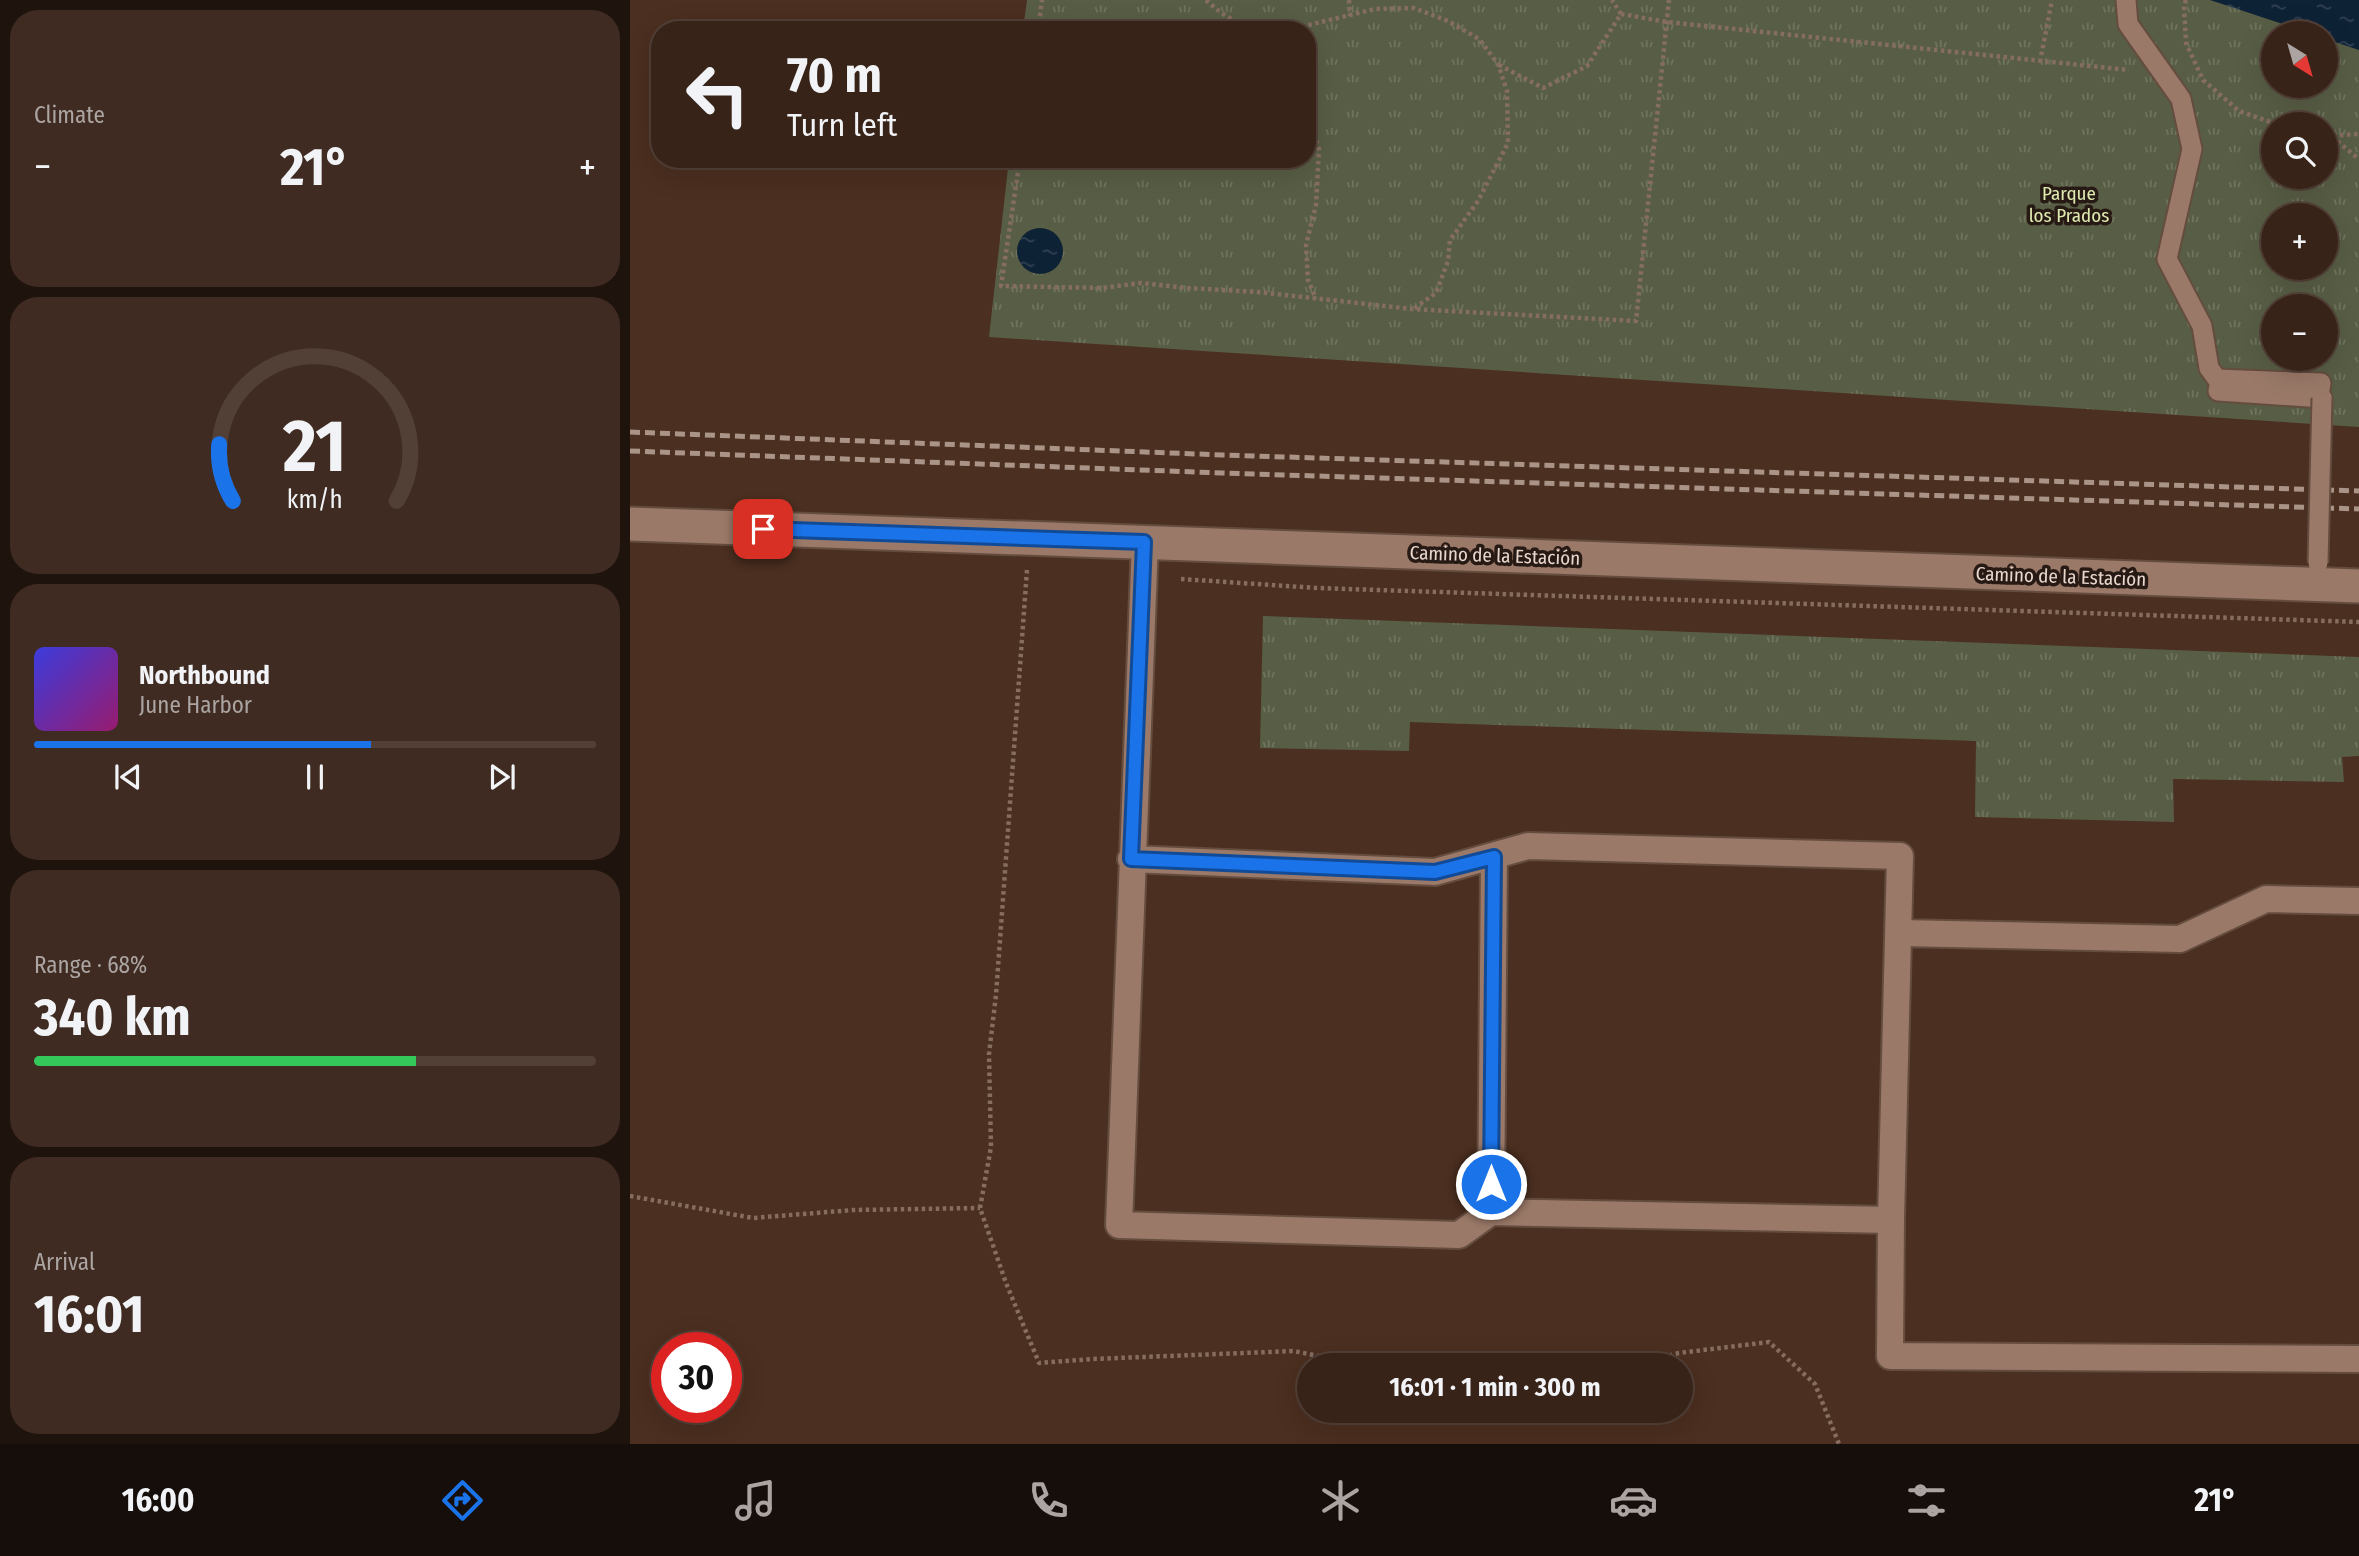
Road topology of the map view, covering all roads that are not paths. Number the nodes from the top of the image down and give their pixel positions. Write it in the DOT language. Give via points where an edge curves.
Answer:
graph roads {
  1 [pos="2126,0"];
  2 [pos="630,524"];
  3 [pos="1144,542"];
  4 [pos="2318,563"];
  5 [pos="2359,586"];
  6 [pos="1494,857"];
  7 [pos="1131,859"];
  8 [pos="2359,901"];
  9 [pos="1900,933"];
  10 [pos="1491,1212"];
  11 [pos="1891,1220"];
  12 [pos="2359,1359"];
  1 -- 4 [label="street, bridge" via="2128,24 2181,99 2192,149 2166,259 2202,326 2209,368 2217,380 2321,383 2320,390 2219,386 2218,391 2322,398"];
  2 -- 3 [label="street, Camino de la Estación"];
  3 -- 5 [label="street, Camino de la Estación"];
  3 -- 7 [label="street"];
  6 -- 7 [label="street" via="1435,872"];
  6 -- 9 [label="street" via="1528,846 1900,856"];
  6 -- 10 [label="street"];
  7 -- 10 [label="street" via="1119,1225 1459,1236"];
  8 -- 9 [label="street" via="2266,899 2180,939"];
  9 -- 11 [label="street"];
  10 -- 11 [label="street"];
  11 -- 12 [label="street" via="1890,1356"];
}
